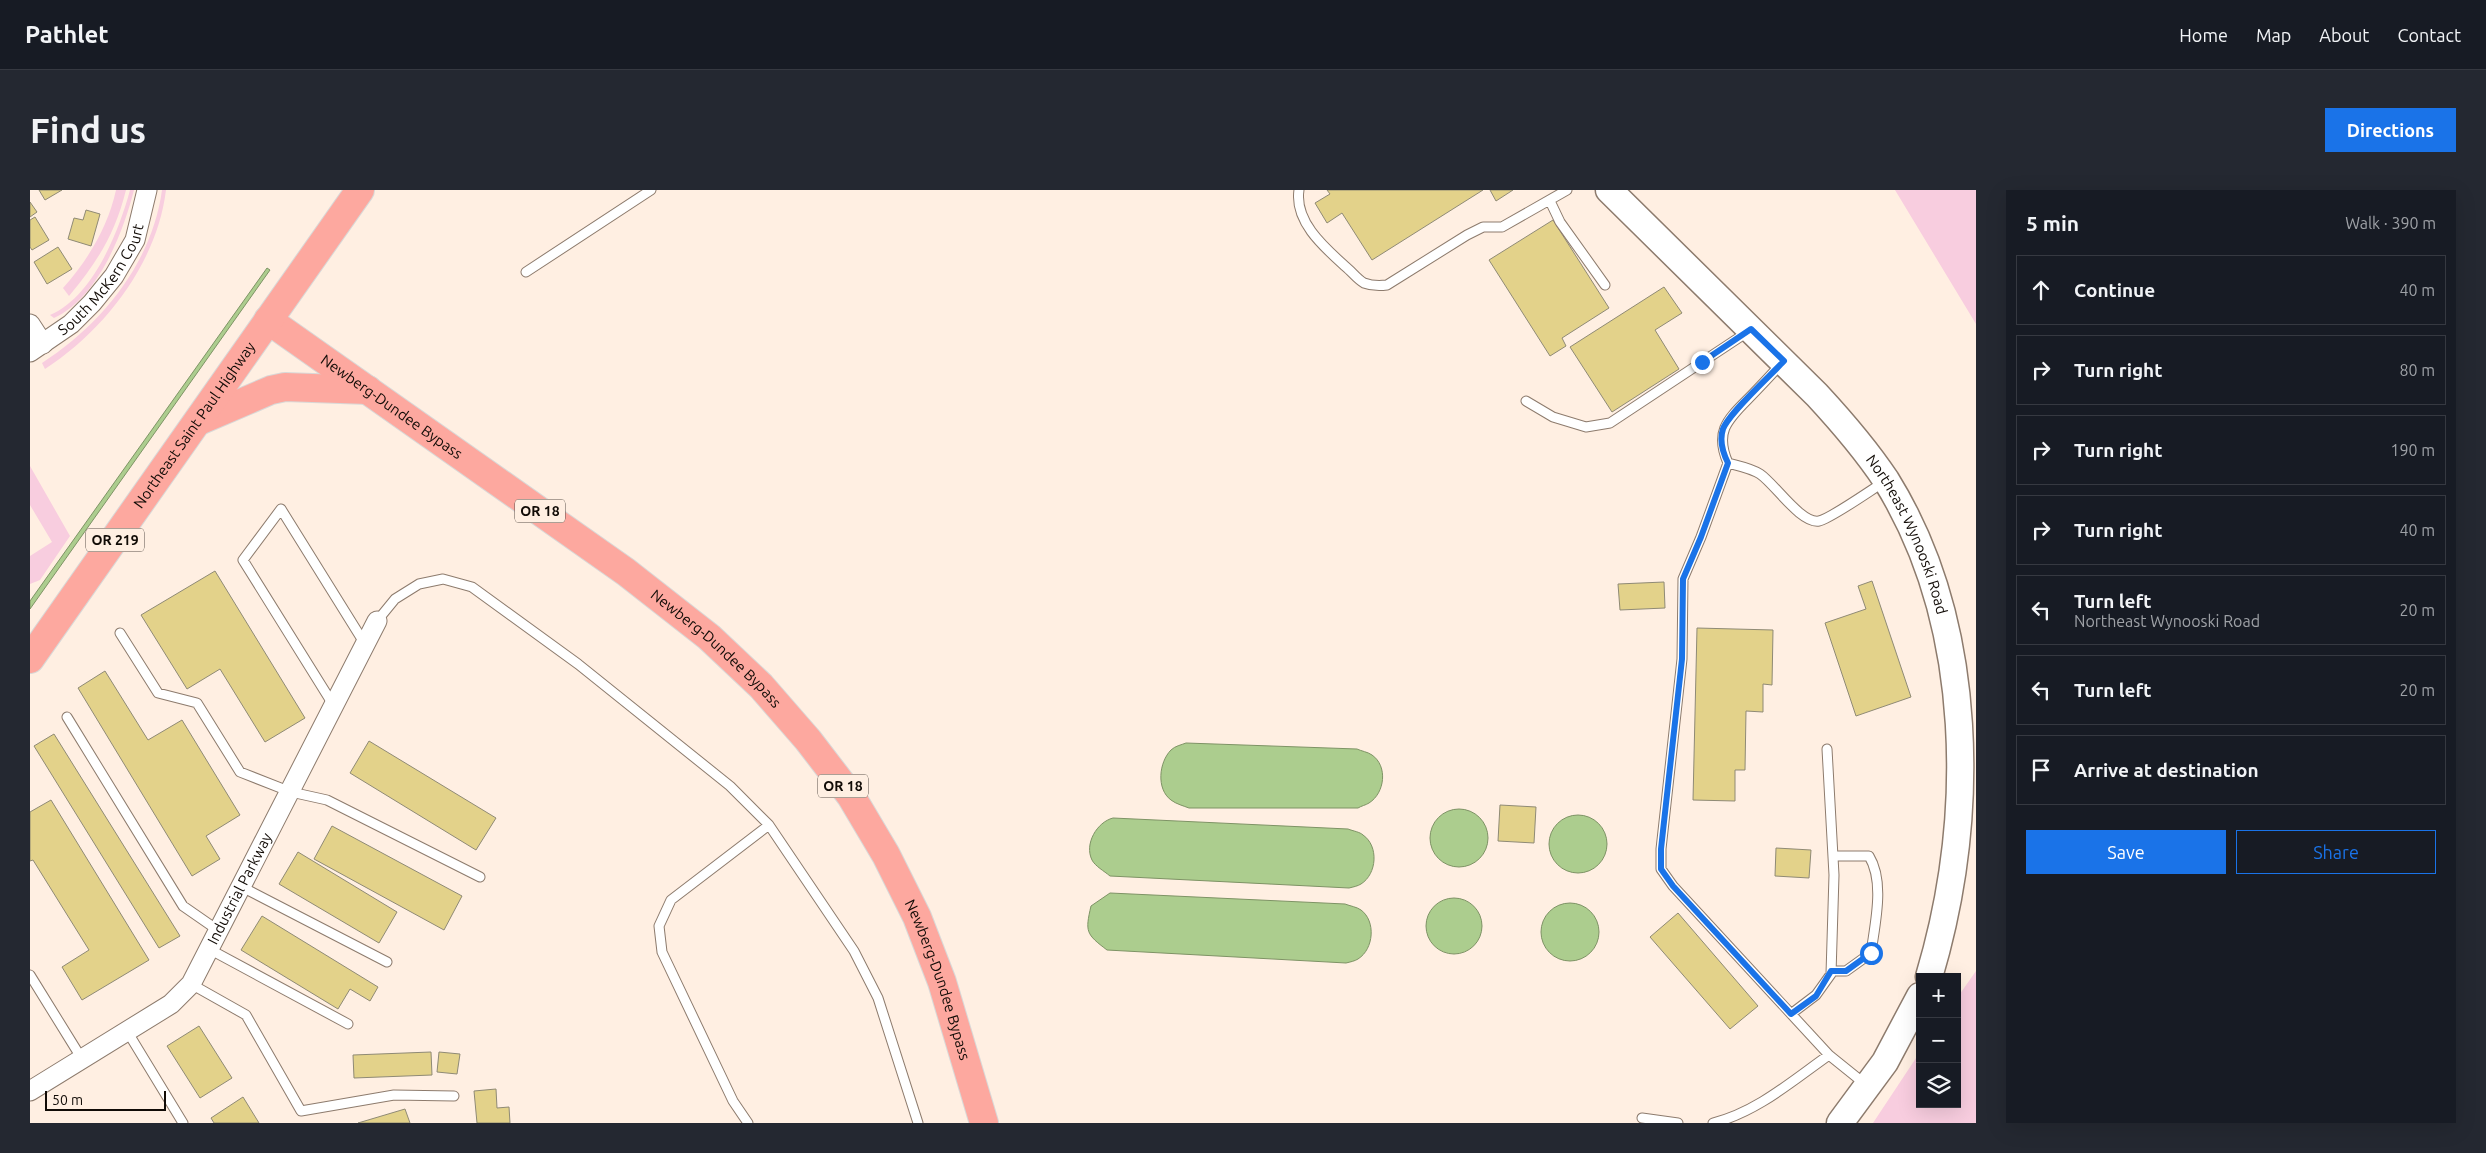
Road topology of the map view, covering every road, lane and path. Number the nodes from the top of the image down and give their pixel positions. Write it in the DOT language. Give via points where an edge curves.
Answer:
graph roads {
  1 [pos="147,190"];
  2 [pos="360,190"];
  3 [pos="651,190"];
  4 [pos="1299,190"];
  5 [pos="1567,190"];
  6 [pos="1609,190"];
  7 [pos="1550,201"];
  8 [pos="526,272"];
  9 [pos="1605,285"];
  10 [pos="268,320"];
  11 [pos="30,324"];
  12 [pos="1751,329"];
  13 [pos="36,348"];
  14 [pos="1784,361"];
  15 [pos="368,390"];
  16 [pos="1526,401"];
  17 [pos="199,421"];
  18 [pos="1728,463"];
  19 [pos="1886,480"];
  20 [pos="377,621"];
  21 [pos="120,633"];
  22 [pos="365,644"];
  23 [pos="30,659"];
  24 [pos="334,706"];
  25 [pos="67,717"];
  26 [pos="1827,748"];
  27 [pos="291,792"];
  28 [pos="1973,821"];
  29 [pos="768,825"];
  30 [pos="1833,856"];
  31 [pos="480,877"];
  32 [pos="242,887"];
  33 [pos="219,931"];
  34 [pos="209,949"];
  35 [pos="387,962"];
  36 [pos="1831,971"];
  37 [pos="1931,973"];
  38 [pos="30,975"];
  39 [pos="191,984"];
  40 [pos="1916,1004"];
  41 [pos="1791,1014"];
  42 [pos="348,1024"];
  43 [pos="127,1031"];
  44 [pos="1829,1055"];
  45 [pos="82,1059"];
  46 [pos="32,1085"];
  47 [pos="1868,1086"];
  48 [pos="454,1096"];
  49 [pos="1642,1118"];
  50 [pos="180,1122"];
  51 [pos="748,1123"];
  52 [pos="918,1123"];
  53 [pos="984,1123"];
  54 [pos="1678,1123"];
  55 [pos="1713,1123"];
  56 [pos="1840,1123"];
  1 -- 13 [label="street, South McKern Court" via="135,240 114,276 71,324"];
  2 -- 10 [label="highway, Northeast Saint Paul Highway / OR 219"];
  3 -- 8 [label="lane"];
  4 -- 7 [label="lane" via="1305,221 1324,247 1363,282 1375,286 1387,285 1483,227 1502,227"];
  5 -- 7 [label="lane"];
  6 -- 12 [label="main road, Northeast Wynooski Road"];
  7 -- 9 [label="lane" via="1560,222"];
  10 -- 15 [label="highway, Newberg-Dundee Bypass / OR 18"];
  10 -- 17 [label="highway, Northeast Saint Paul Highway / OR 219"];
  11 -- 13 [label="street"];
  12 -- 14 [label="main road, Northeast Wynooski Road"];
  12 -- 16 [label="lane" via="1610,423 1586,427 1553,417"];
  14 -- 18 [label="lane" via="1734,412 1723,429 1722,451"];
  14 -- 19 [label="main road, Northeast Wynooski Road" via="1850,431"];
  15 -- 17 [label="highway" via="285,387"];
  15 -- 53 [label="highway, Newberg-Dundee Bypass / OR 18" via="668,604 740,664 808,740 850,796 886,855 917,917 942,982"];
  17 -- 23 [label="highway, Northeast Saint Paul Highway / OR 219"];
  18 -- 19 [label="lane" via="1760,474 1806,518 1817,522"];
  18 -- 41 [label="lane" via="1683,579 1682,659 1664,813 1661,869"];
  19 -- 28 [label="main road, Northeast Wynooski Road" via="1915,530 1954,633 1967,700"];
  20 -- 22 [label="street, Industrial Parkway"];
  20 -- 29 [label="lane" via="395,599 419,584 443,579 472,587 578,664 715,774"];
  21 -- 27 [label="lane" via="158,693 196,703 240,772"];
  22 -- 24 [label="street, Industrial Parkway"];
  22 -- 24 [label="lane" via="281,509 243,560"];
  24 -- 27 [label="street, Industrial Parkway"];
  25 -- 33 [label="lane" via="183,906"];
  26 -- 30 [label="lane"];
  27 -- 31 [label="lane" via="327,800"];
  27 -- 32 [label="street, Industrial Parkway"];
  28 -- 37 [label="main road, Northeast Wynooski Road" via="1953,913"];
  29 -- 51 [label="lane" via="671,900 659,926 662,952 733,1101"];
  29 -- 52 [label="lane" via="854,951 878,998"];
  30 -- 36 [label="lane"];
  30 -- 36 [label="lane" via="1870,856 1876,868 1876,916 1871,953 1846,971"];
  32 -- 33 [label="street, Industrial Parkway"];
  32 -- 35 [label="lane"];
  33 -- 34 [label="street, Industrial Parkway"];
  34 -- 39 [label="street, Industrial Parkway"];
  34 -- 42 [label="lane"];
  36 -- 41 [label="lane" via="1816,996"];
  38 -- 45 [label="lane"];
  39 -- 43 [label="street, Industrial Parkway" via="171,1004"];
  39 -- 48 [label="lane" via="246,1015 301,1111 394,1095"];
  40 -- 47 [label="main road" via="1885,1062"];
  41 -- 44 [label="lane"];
  43 -- 45 [label="street, Industrial Parkway"];
  43 -- 50 [label="lane"];
  44 -- 47 [label="lane"];
  44 -- 55 [label="lane" via="1753,1108"];
  45 -- 46 [label="street, Industrial Parkway"];
  47 -- 56 [label="main road"];
  49 -- 54 [label="lane"];
}
